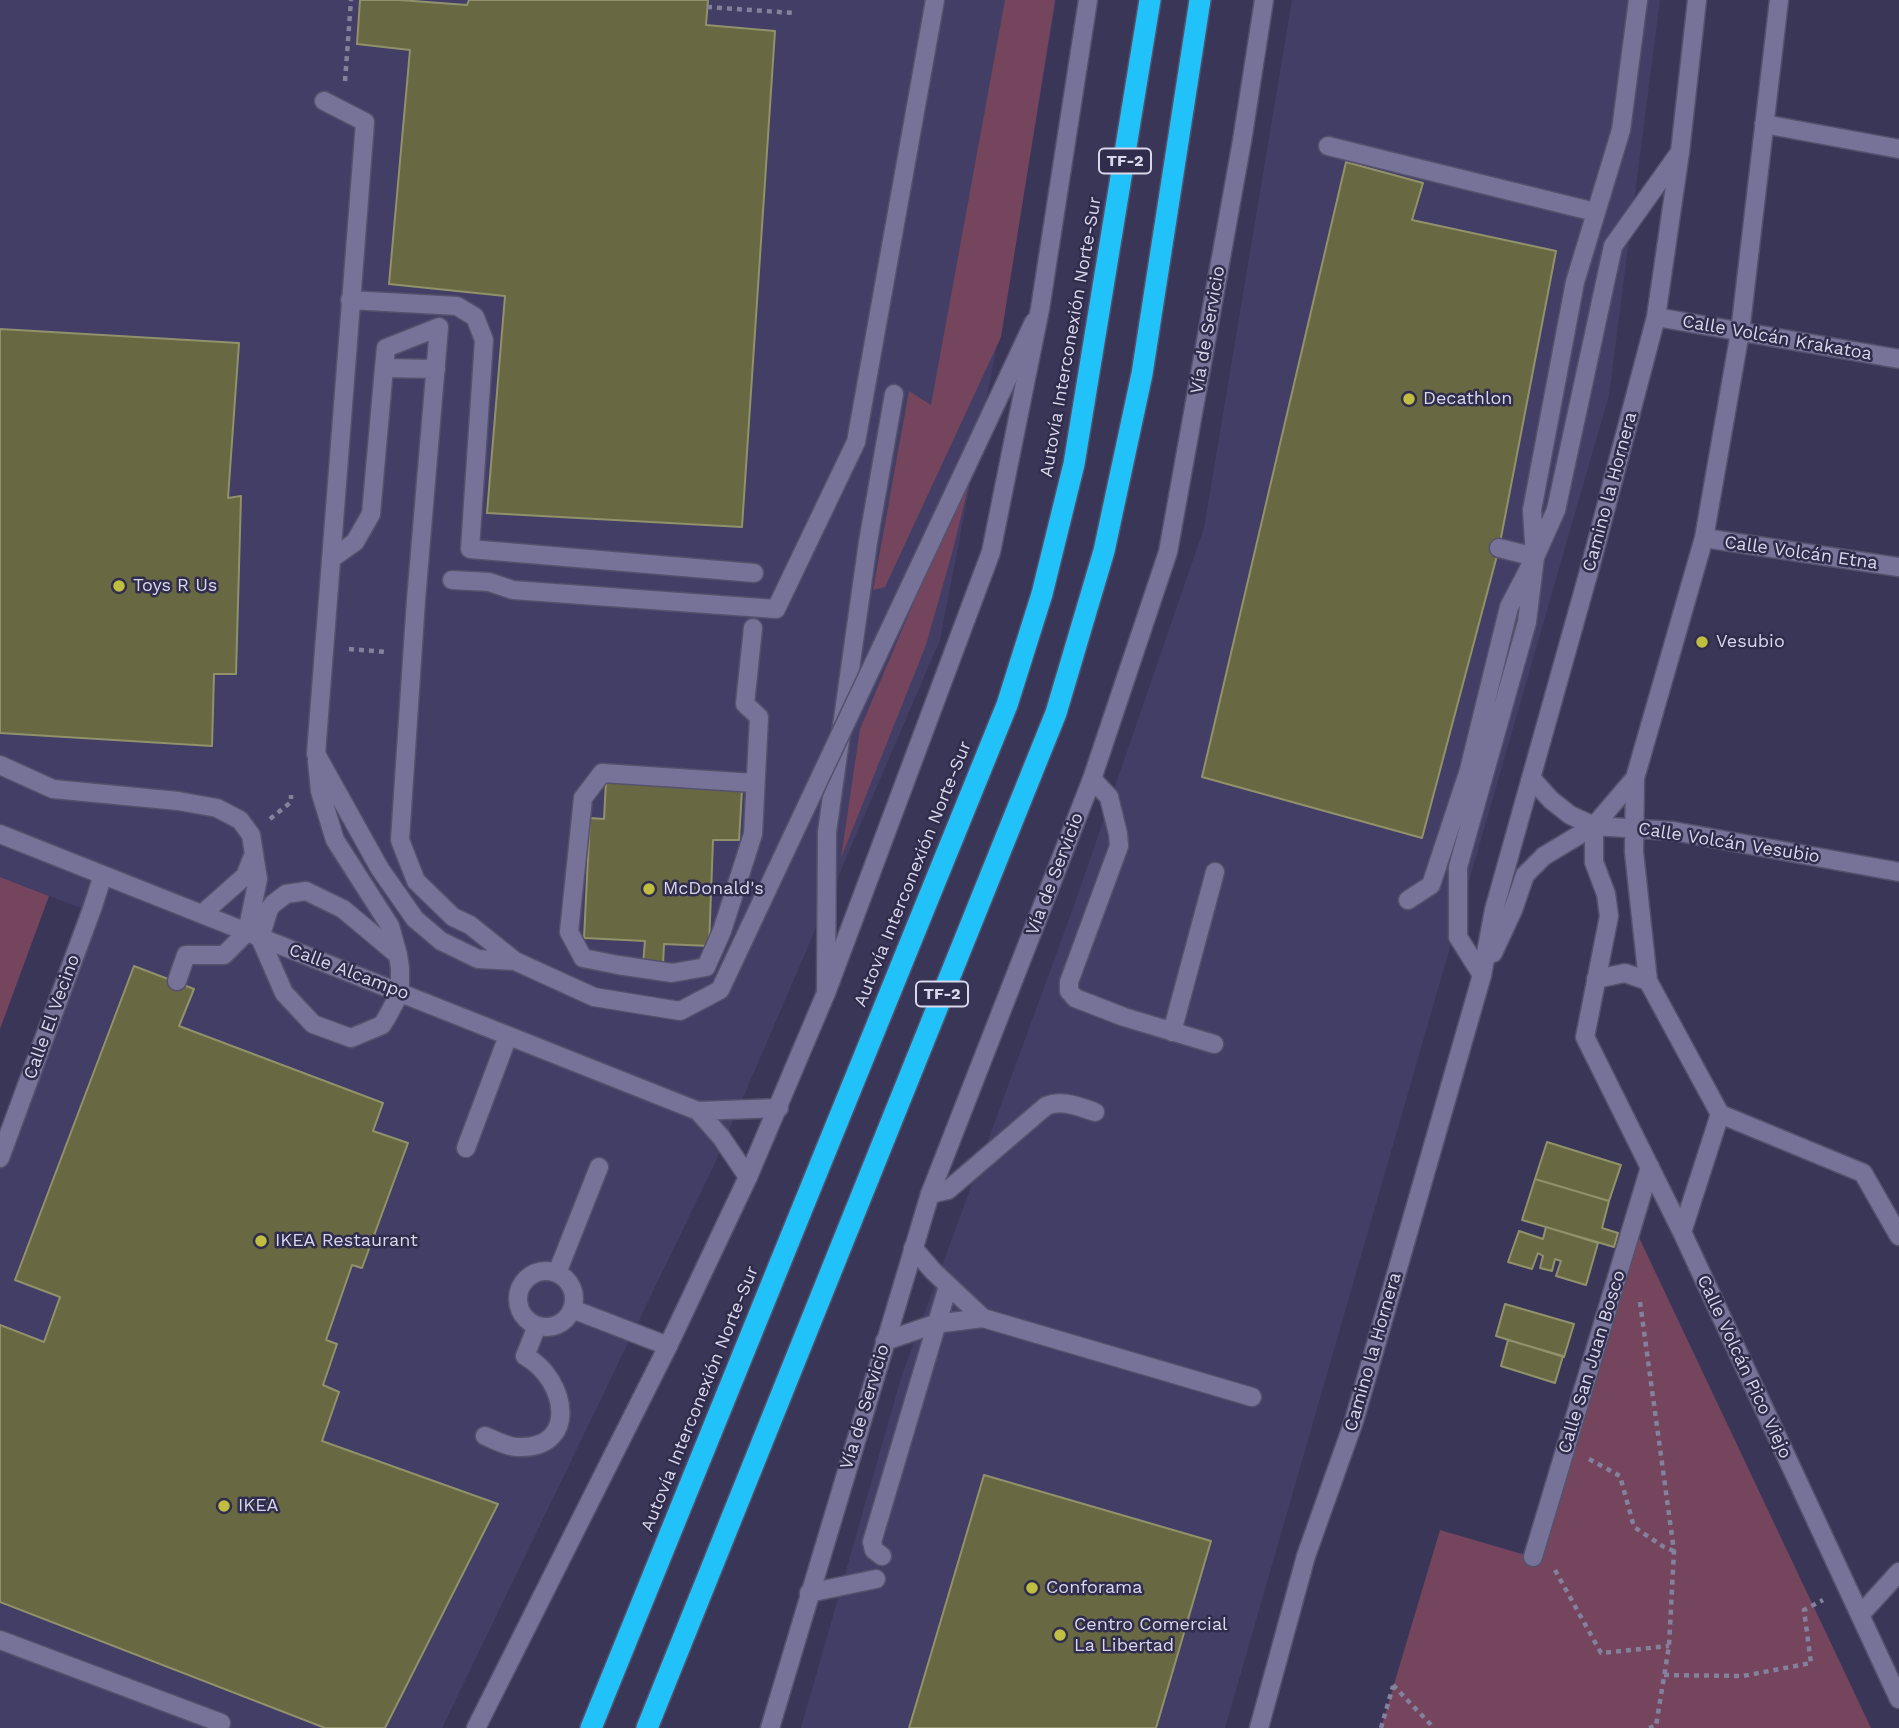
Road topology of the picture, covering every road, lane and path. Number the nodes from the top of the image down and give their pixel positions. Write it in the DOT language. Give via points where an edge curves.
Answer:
graph roads {
  1 [pos="935,0"];
  2 [pos="1088,0"];
  3 [pos="1150,0"];
  4 [pos="1200,0"];
  5 [pos="1264,0"];
  6 [pos="1638,0"];
  7 [pos="1697,0"];
  8 [pos="1779,0"];
  9 [pos="708,7"];
  10 [pos="794,13"];
  11 [pos="324,101"];
  12 [pos="1765,124"];
  13 [pos="1328,146"];
  14 [pos="1899,149"];
  15 [pos="1680,152"];
  16 [pos="1595,212"];
  17 [pos="350,300"];
  18 [pos="1040,309"];
  19 [pos="1656,317"];
  20 [pos="1740,332"];
  21 [pos="1899,359"];
  22 [pos="384,368"];
  23 [pos="436,369"];
  24 [pos="894,394"];
  25 [pos="1704,538"];
  26 [pos="1499,548"];
  27 [pos="1535,556"];
  28 [pos="331,559"];
  29 [pos="1899,567"];
  30 [pos="754,573"];
  31 [pos="452,580"];
  32 [pos="753,628"];
  33 [pos="324,648"];
  34 [pos="412,653"];
  35 [pos="316,754"];
  36 [pos="0,765"];
  37 [pos="1634,778"];
  38 [pos="1092,779"];
  39 [pos="1532,779"];
  40 [pos="754,783"];
  41 [pos="1594,826"];
  42 [pos="1634,828"];
  43 [pos="0,834"];
  44 [pos="255,853"];
  45 [pos="1215,872"];
  46 [pos="1899,872"];
  47 [pos="103,874"];
  48 [pos="1408,900"];
  49 [pos="202,914"];
  50 [pos="253,935"];
  51 [pos="398,955"];
  52 [pos="515,961"];
  53 [pos="1482,975"];
  54 [pos="1596,979"];
  55 [pos="177,981"];
  56 [pos="1648,981"];
  57 [pos="400,993"];
  58 [pos="826,993"];
  59 [pos="1172,1032"];
  60 [pos="508,1036"];
  61 [pos="1214,1044"];
  62 [pos="779,1108"];
  63 [pos="698,1111"];
  64 [pos="1096,1112"];
  65 [pos="1720,1114"];
  66 [pos="466,1148"];
  67 [pos="0,1158"];
  68 [pos="599,1167"];
  69 [pos="1650,1167"];
  70 [pos="748,1177"];
  71 [pos="930,1194"];
  72 [pos="1682,1232"];
  73 [pos="1899,1236"];
  74 [pos="913,1248"];
  75 [pos="557,1273"];
  76 [pos="948,1286"];
  77 [pos="1640,1298"];
  78 [pos="572,1309"];
  79 [pos="983,1318"];
  80 [pos="935,1324"];
  81 [pos="537,1326"];
  82 [pos="885,1341"];
  83 [pos="668,1346"];
  84 [pos="1252,1397"];
  85 [pos="485,1436"];
  86 [pos="1566,1446"];
  87 [pos="1536,1549"];
  88 [pos="1675,1552"];
  89 [pos="882,1556"];
  90 [pos="1899,1572"];
  91 [pos="876,1579"];
  92 [pos="1846,1587"];
  93 [pos="809,1593"];
  94 [pos="1860,1615"];
  95 [pos="0,1640"];
  96 [pos="1669,1646"];
  97 [pos="1664,1675"];
  98 [pos="1899,1699"];
  99 [pos="221,1723"];
  100 [pos="476,1728"];
  101 [pos="591,1728"];
  102 [pos="647,1728"];
  103 [pos="770,1728"];
  104 [pos="1259,1728"];
  105 [pos="1381,1728"];
  106 [pos="1434,1728"];
  107 [pos="1648,1728"];
  1 -- 31 [label="street" via="856,442 776,609 513,590 489,582"];
  2 -- 18 [label="street"];
  3 -- 101 [label="highway, Autovía Interconexión Norte-Sur / TF-2" via="1074,464 1042,594 1007,705"];
  4 -- 102 [label="highway, TF-2" via="1142,374 1104,551 1056,713"];
  5 -- 38 [label="street, Vía de Servicio" via="1168,552"];
  6 -- 16 [label="street" via="1621,130"];
  7 -- 15 [label="street, Camino la Hornera"];
  8 -- 12 [label="street, Camino la Hornera"];
  9 -- 10 [label="path"];
  11 -- 17 [label="street" via="365,122"];
  12 -- 14 [label="street"];
  12 -- 20 [label="street, Camino la Hornera"];
  13 -- 16 [label="street"];
  15 -- 19 [label="street, Camino la Hornera"];
  15 -- 27 [label="street" via="1613,246 1556,510"];
  16 -- 27 [label="street" via="1575,282 1532,510"];
  17 -- 28 [label="street"];
  17 -- 30 [label="street" via="457,306 475,317 484,340 470,549"];
  18 -- 52 [label="street, bridge" via="720,990 680,1011 594,997"];
  18 -- 58 [label="street" via="991,552"];
  19 -- 20 [label="street, Calle Volcán Krakatoa"];
  19 -- 39 [label="street, Camino la Hornera"];
  20 -- 21 [label="street, Calle Volcán Krakatoa"];
  20 -- 25 [label="street, Camino la Hornera"];
  22 -- 23 [label="street"];
  22 -- 23 [label="street" via="386,348 439,327"];
  22 -- 28 [label="street" via="371,514 355,542"];
  23 -- 34 [label="street"];
  24 -- 58 [label="street" via="827,832"];
  25 -- 29 [label="street, Calle Volcán Etna"];
  25 -- 37 [label="street, Camino la Hornera"];
  26 -- 27 [label="street"];
  27 -- 48 [label="street" via="1509,607 1469,770 1431,885"];
  27 -- 53 [label="street" via="1527,622 1458,867 1458,937"];
  28 -- 33 [label="street"];
  32 -- 40 [label="street" via="745,704 759,717"];
  33 -- 34 [label="path"];
  33 -- 35 [label="street"];
  34 -- 52 [label="street" via="400,840 416,881 453,917"];
  35 -- 51 [label="street" via="320,791 335,840 390,926"];
  35 -- 52 [label="street" via="380,869 415,919 441,941 478,959"];
  36 -- 44 [label="street" via="53,789 217,808 240,820 251,835"];
  37 -- 41 [label="street, Camino la Hornera"];
  37 -- 42 [label="street, Camino la Hornera"];
  38 -- 59 [label="street" via="1109,797 1119,846 1069,991 1075,998"];
  38 -- 71 [label="street, Vía de Servicio"];
  39 -- 41 [label="street, Calle Volcán Vesubio" via="1570,815"];
  39 -- 53 [label="street, Camino la Hornera" via="1494,910"];
  40 -- 40 [label="street" via="602,773 583,798 569,932 583,958 672,973 706,967 753,834"];
  41 -- 42 [label="street, Calle Volcán Vesubio"];
  41 -- 53 [label="street, Camino la Hornera" via="1544,856 1525,874"];
  41 -- 54 [label="street" via="1594,862 1606,894 1608,916"];
  42 -- 46 [label="street, Calle Volcán Vesubio"];
  42 -- 56 [label="street, Camino la Hornera"];
  43 -- 47 [label="street, Calle Alcampo"];
  44 -- 49 [label="street" via="245,876"];
  44 -- 50 [label="street" via="258,879"];
  45 -- 59 [label="street"];
  47 -- 49 [label="street, Calle Alcampo"];
  47 -- 67 [label="street, Calle El Vecino"];
  49 -- 50 [label="street, Calle Alcampo"];
  50 -- 51 [label="street" via="273,904 286,894 306,891 344,909"];
  50 -- 55 [label="street" via="224,955 186,955"];
  50 -- 57 [label="street, Calle Alcampo"];
  50 -- 57 [label="street" via="284,993 313,1024 351,1038 382,1025"];
  51 -- 57 [label="street"];
  53 -- 104 [label="street, Camino la Hornera" via="1354,1421 1306,1556"];
  54 -- 56 [label="street" via="1625,973"];
  54 -- 69 [label="street, Calle Volcán Pico Viejo" via="1585,1037"];
  56 -- 65 [label="street, Camino la Hornera"];
  57 -- 60 [label="street, Calle Alcampo"];
  58 -- 62 [label="street"];
  59 -- 61 [label="street"];
  60 -- 63 [label="street, Calle Alcampo"];
  60 -- 66 [label="street"];
  62 -- 63 [label="street, Calle Alcampo"];
  62 -- 70 [label="street"];
  63 -- 70 [label="street, Calle Alcampo"];
  64 -- 71 [label="street" via="1056,1102 1046,1106 948,1190"];
  65 -- 72 [label="street"];
  65 -- 73 [label="street" via="1863,1173"];
  68 -- 75 [label="street"];
  69 -- 72 [label="street, Calle Volcán Pico Viejo"];
  69 -- 86 [label="street, Calle San Juan Bosco"];
  70 -- 83 [label="street"];
  71 -- 74 [label="street, Vía de Servicio"];
  72 -- 92 [label="street, Calle Volcán Pico Viejo"];
  74 -- 76 [label="street"];
  74 -- 82 [label="street, Vía de Servicio"];
  75 -- 78 [label="street" via="570,1284"];
  75 -- 81 [label="street" via="539,1271 520,1288 522,1314"];
  76 -- 79 [label="street"];
  76 -- 80 [label="street"];
  77 -- 88 [label="path"];
  78 -- 81 [label="street" via="554,1326"];
  78 -- 83 [label="street"];
  79 -- 80 [label="street"];
  79 -- 84 [label="street"];
  80 -- 82 [label="street"];
  80 -- 89 [label="street" via="872,1542"];
  81 -- 85 [label="street" via="526,1356 538,1363 559,1395 560,1423 550,1438 537,1445 515,1447"];
  82 -- 93 [label="street, Vía de Servicio"];
  83 -- 100 [label="street"];
  86 -- 87 [label="street, Calle San Juan Bosco"];
  86 -- 88 [label="path" via="1620,1476 1634,1527"];
  87 -- 96 [label="path" via="1601,1653"];
  88 -- 96 [label="path"];
  90 -- 94 [label="street"];
  91 -- 93 [label="street"];
  92 -- 94 [label="street, Calle Volcán Pico Viejo"];
  92 -- 97 [label="path" via="1804,1610 1811,1663 1743,1676"];
  93 -- 103 [label="street, Vía de Servicio"];
  94 -- 98 [label="street, Calle Volcán Pico Viejo"];
  95 -- 99 [label="street"];
  96 -- 97 [label="path"];
  97 -- 107 [label="path" via="1656,1726"];
  105 -- 106 [label="path" via="1393,1685"];
}
